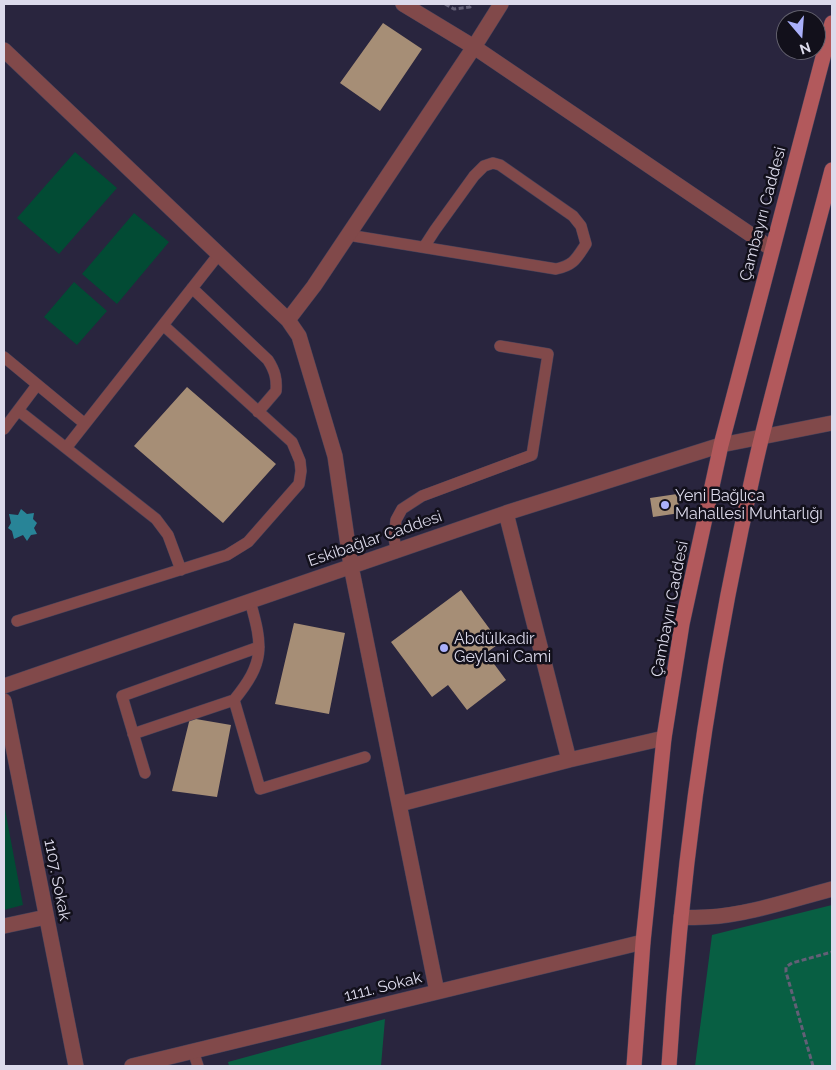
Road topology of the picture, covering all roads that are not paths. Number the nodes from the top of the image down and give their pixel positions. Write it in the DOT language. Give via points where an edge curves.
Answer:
graph roads {
  1 [pos="404,4"];
  2 [pos="501,4"];
  3 [pos="832,23"];
  4 [pos="474,47"];
  5 [pos="4,50"];
  6 [pos="832,170"];
  7 [pos="348,235"];
  8 [pos="424,247"];
  9 [pos="772,249"];
  10 [pos="218,254"];
  11 [pos="192,288"];
  12 [pos="288,320"];
  13 [pos="163,325"];
  14 [pos="500,346"];
  15 [pos="4,357"];
  16 [pos="37,385"];
  17 [pos="19,410"];
  18 [pos="258,412"];
  19 [pos="832,423"];
  20 [pos="85,424"];
  21 [pos="4,429"];
  22 [pos="761,437"];
  23 [pos="720,445"];
  24 [pos="66,448"];
  25 [pos="506,513"];
  26 [pos="396,550"];
  27 [pos="351,566"];
  28 [pos="181,570"];
  29 [pos="250,601"];
  30 [pos="17,622"];
  31 [pos="259,647"];
  32 [pos="4,686"];
  33 [pos="234,700"];
  34 [pos="4,701"];
  35 [pos="133,734"];
  36 [pos="664,738"];
  37 [pos="365,757"];
  38 [pos="569,760"];
  39 [pos="145,774"];
  40 [pos="400,804"];
  41 [pos="832,889"];
  42 [pos="46,917"];
  43 [pos="681,917"];
  44 [pos="4,926"];
  45 [pos="643,942"];
  46 [pos="437,992"];
  47 [pos="193,1051"];
  48 [pos="76,1066"];
  49 [pos="132,1066"];
  50 [pos="198,1066"];
  51 [pos="634,1066"];
  52 [pos="669,1066"];
  1 -- 4 [label="street"];
  2 -- 4 [label="street"];
  3 -- 9 [label="main road, Çambayırı Caddesi"];
  4 -- 7 [label="street"];
  4 -- 9 [label="street"];
  5 -- 10 [label="street"];
  6 -- 22 [label="main road"];
  7 -- 8 [label="lane"];
  7 -- 12 [label="street"];
  8 -- 8 [label="lane" via="474,176 484,166 493,163 573,216 581,226 586,244 569,266 556,269"];
  9 -- 23 [label="main road, Çambayırı Caddesi"];
  10 -- 11 [label="lane"];
  10 -- 12 [label="street"];
  11 -- 13 [label="lane"];
  11 -- 18 [label="lane" via="273,368 276,391"];
  12 -- 27 [label="street" via="299,336 335,456"];
  13 -- 18 [label="lane"];
  13 -- 20 [label="lane"];
  14 -- 26 [label="lane" via="548,354 532,455 422,496 402,509 396,520"];
  15 -- 16 [label="lane"];
  16 -- 17 [label="lane"];
  16 -- 20 [label="lane"];
  17 -- 21 [label="lane"];
  17 -- 24 [label="lane"];
  18 -- 28 [label="lane" via="292,442 300,462 299,484 248,542 227,555"];
  19 -- 22 [label="street, Eskibağlar Caddesi"];
  20 -- 24 [label="lane"];
  22 -- 23 [label="street, Eskibağlar Caddesi"];
  22 -- 43 [label="main road" via="715,662"];
  23 -- 25 [label="street, Eskibağlar Caddesi"];
  23 -- 36 [label="main road, Çambayırı Caddesi" via="682,624"];
  24 -- 28 [label="lane" via="156,519 172,543"];
  25 -- 26 [label="street, Eskibağlar Caddesi"];
  25 -- 38 [label="street"];
  26 -- 27 [label="street, Eskibağlar Caddesi"];
  27 -- 29 [label="street, Eskibağlar Caddesi"];
  27 -- 40 [label="street"];
  28 -- 30 [label="lane"];
  29 -- 31 [label="lane"];
  29 -- 32 [label="street, Eskibağlar Caddesi"];
  31 -- 33 [label="lane" via="252,676"];
  31 -- 35 [label="lane" via="122,696"];
  33 -- 35 [label="lane"];
  33 -- 37 [label="lane" via="260,789"];
  34 -- 42 [label="street, 1107. Sokak"];
  35 -- 39 [label="lane"];
  36 -- 38 [label="street"];
  36 -- 45 [label="main road, Çambayırı Caddesi"];
  38 -- 40 [label="street"];
  40 -- 46 [label="street"];
  41 -- 43 [label="street" via="726,916"];
  42 -- 44 [label="street"];
  42 -- 48 [label="street, 1107. Sokak"];
  43 -- 52 [label="main road"];
  45 -- 46 [label="street, 1111. Sokak"];
  45 -- 51 [label="main road, Çambayırı Caddesi"];
  46 -- 47 [label="street, 1111. Sokak"];
  47 -- 49 [label="street, 1111. Sokak"];
  47 -- 50 [label="lane"];
}
